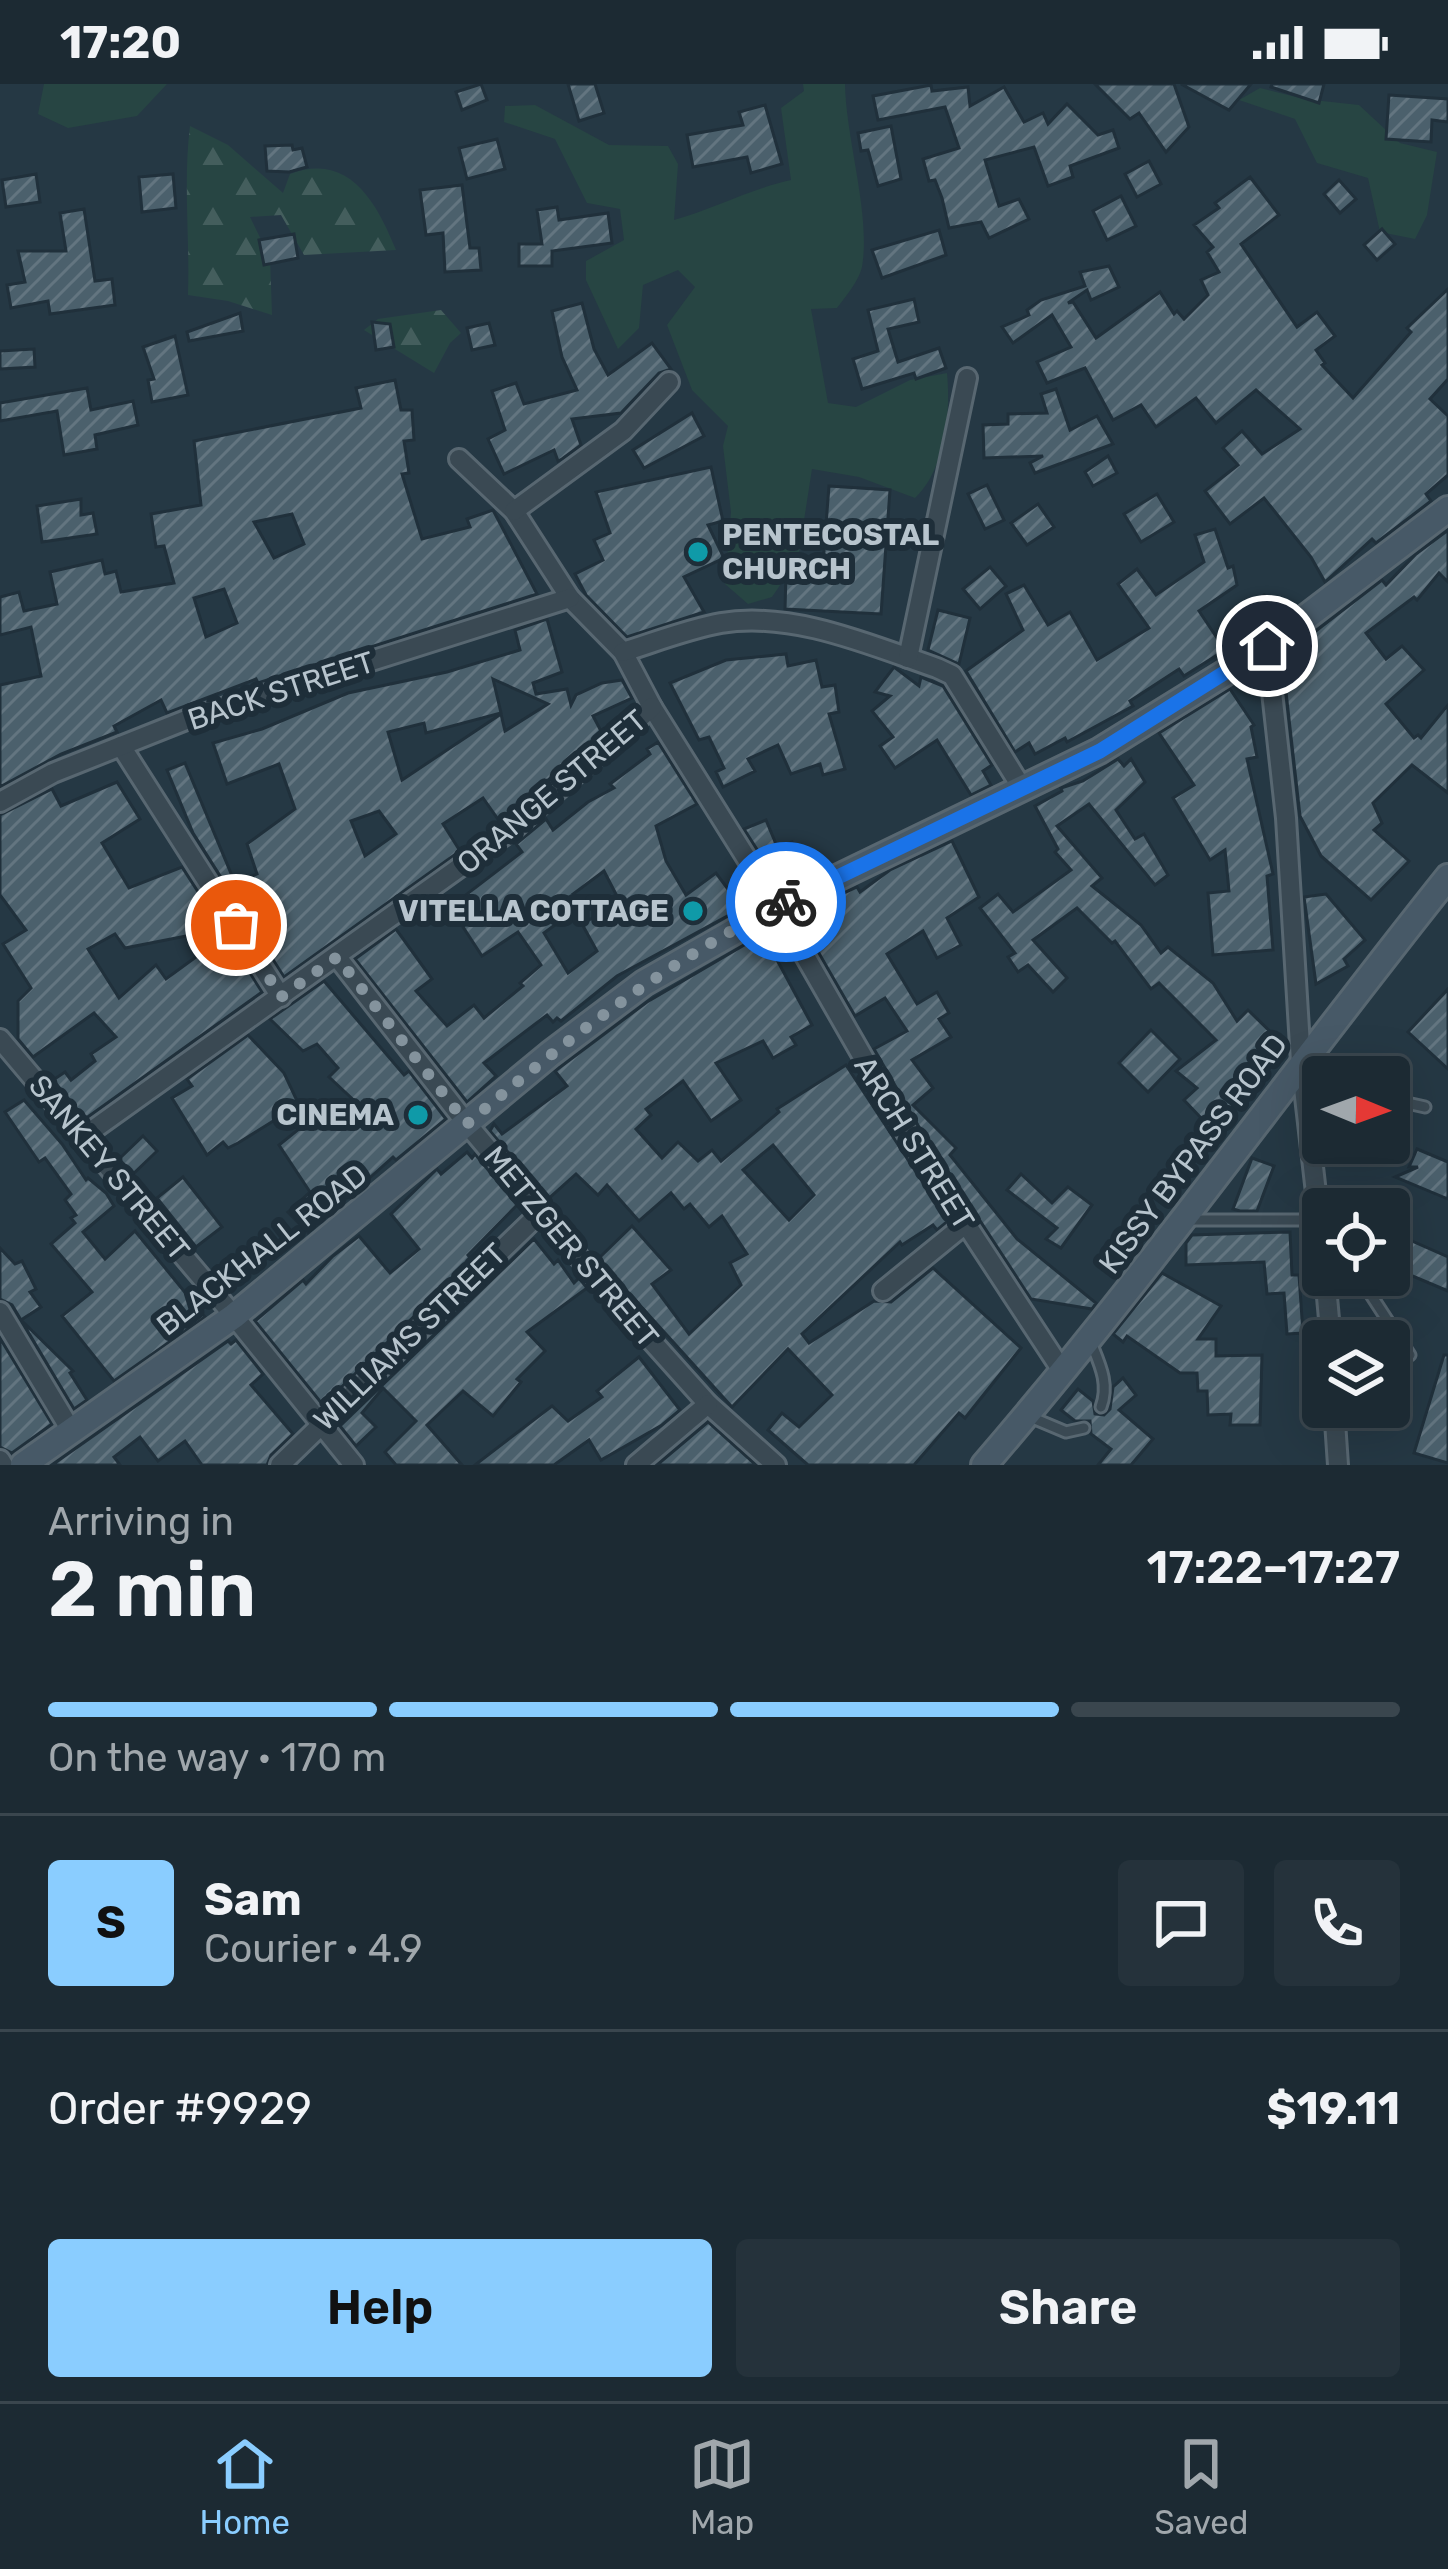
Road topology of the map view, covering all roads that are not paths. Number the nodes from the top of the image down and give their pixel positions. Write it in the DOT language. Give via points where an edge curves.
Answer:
graph roads {
  1 [pos="967,378"];
  2 [pos="669,382"];
  3 [pos="459,459"];
  4 [pos="1448,509"];
  5 [pos="514,511"];
  6 [pos="570,598"];
  7 [pos="1267,646"];
  8 [pos="623,652"];
  9 [pos="908,658"];
  10 [pos="652,707"];
  11 [pos="121,746"];
  12 [pos="1022,788"];
  13 [pos="0,802"];
  14 [pos="1448,877"];
  15 [pos="777,907"];
  16 [pos="337,957"];
  17 [pos="281,997"];
  18 [pos="0,1039"];
  19 [pos="1304,1056"];
  20 [pos="1306,1056"];
  21 [pos="1302,1061"];
  22 [pos="1410,1104"];
  23 [pos="1425,1107"];
  24 [pos="467,1124"];
  25 [pos="83,1136"];
  26 [pos="542,1210"];
  27 [pos="1180,1220"];
  28 [pos="1302,1220"];
  29 [pos="964,1225"];
  30 [pos="883,1291"];
  31 [pos="0,1312"];
  32 [pos="234,1316"];
  33 [pos="1090,1340"];
  34 [pos="1063,1372"];
  35 [pos="708,1404"];
  36 [pos="1101,1407"];
  37 [pos="1028,1416"];
  38 [pos="319,1425"];
  39 [pos="1084,1428"];
  40 [pos="1335,1428"];
  41 [pos="72,1432"];
  42 [pos="23,1465"];
  43 [pos="280,1465"];
  44 [pos="354,1465"];
  45 [pos="636,1465"];
  46 [pos="776,1465"];
  47 [pos="984,1465"];
  48 [pos="1338,1465"];
  1 -- 9 [label="street"];
  2 -- 5 [label="street" via="623,431"];
  3 -- 5 [label="street"];
  4 -- 7 [label="street, BLACKHALL ROAD"];
  5 -- 6 [label="street"];
  6 -- 8 [label="street"];
  6 -- 11 [label="street, BACK STREET"];
  7 -- 12 [label="street, BLACKHALL ROAD" via="1100,751"];
  7 -- 19 [label="street"];
  8 -- 9 [label="street" via="750,622 838,635"];
  8 -- 10 [label="street"];
  9 -- 12 [label="street" via="952,675"];
  10 -- 15 [label="street, ORANGE STREET"];
  10 -- 16 [label="street, ORANGE STREET" via="516,827"];
  11 -- 13 [label="street, BACK STREET"];
  11 -- 17 [label="street"];
  12 -- 15 [label="street, BLACKHALL ROAD"];
  14 -- 20 [label="street, KISSY BYPASS ROAD"];
  15 -- 24 [label="street, BLACKHALL ROAD" via="631,992"];
  15 -- 29 [label="street, ARCH STREET"];
  16 -- 17 [label="street, ORANGE STREET"];
  16 -- 24 [label="street, METZGER STREET"];
  17 -- 25 [label="street, ORANGE STREET"];
  18 -- 25 [label="street, SANKEY STREET"];
  21 -- 27 [label="street, KISSY BYPASS ROAD"];
  22 -- 23 [label="lane"];
  24 -- 26 [label="street, METZGER STREET"];
  24 -- 32 [label="street, BLACKHALL ROAD"];
  25 -- 32 [label="street, SANKEY STREET"];
  26 -- 35 [label="street, METZGER STREET"];
  26 -- 38 [label="street, WILLIAMS STREET"];
  27 -- 28 [label="lane"];
  27 -- 33 [label="street, KISSY BYPASS ROAD"];
  29 -- 30 [label="street"];
  29 -- 34 [label="street, ARCH STREET"];
  31 -- 41 [label="street"];
  32 -- 38 [label="street, SANKEY STREET"];
  32 -- 41 [label="street, BLACKHALL ROAD"];
  33 -- 34 [label="street, KISSY BYPASS ROAD"];
  33 -- 36 [label="lane" via="1104,1376"];
  34 -- 37 [label="street, KISSY BYPASS ROAD"];
  35 -- 45 [label="street"];
  35 -- 46 [label="street, METZGER STREET"];
  37 -- 39 [label="lane" via="1066,1432"];
  37 -- 47 [label="street, KISSY BYPASS ROAD"];
  38 -- 43 [label="street, WILLIAMS STREET"];
  38 -- 44 [label="street, SANKEY STREET"];
  40 -- 48 [label="street"];
  41 -- 42 [label="street, BLACKHALL ROAD"];
}
